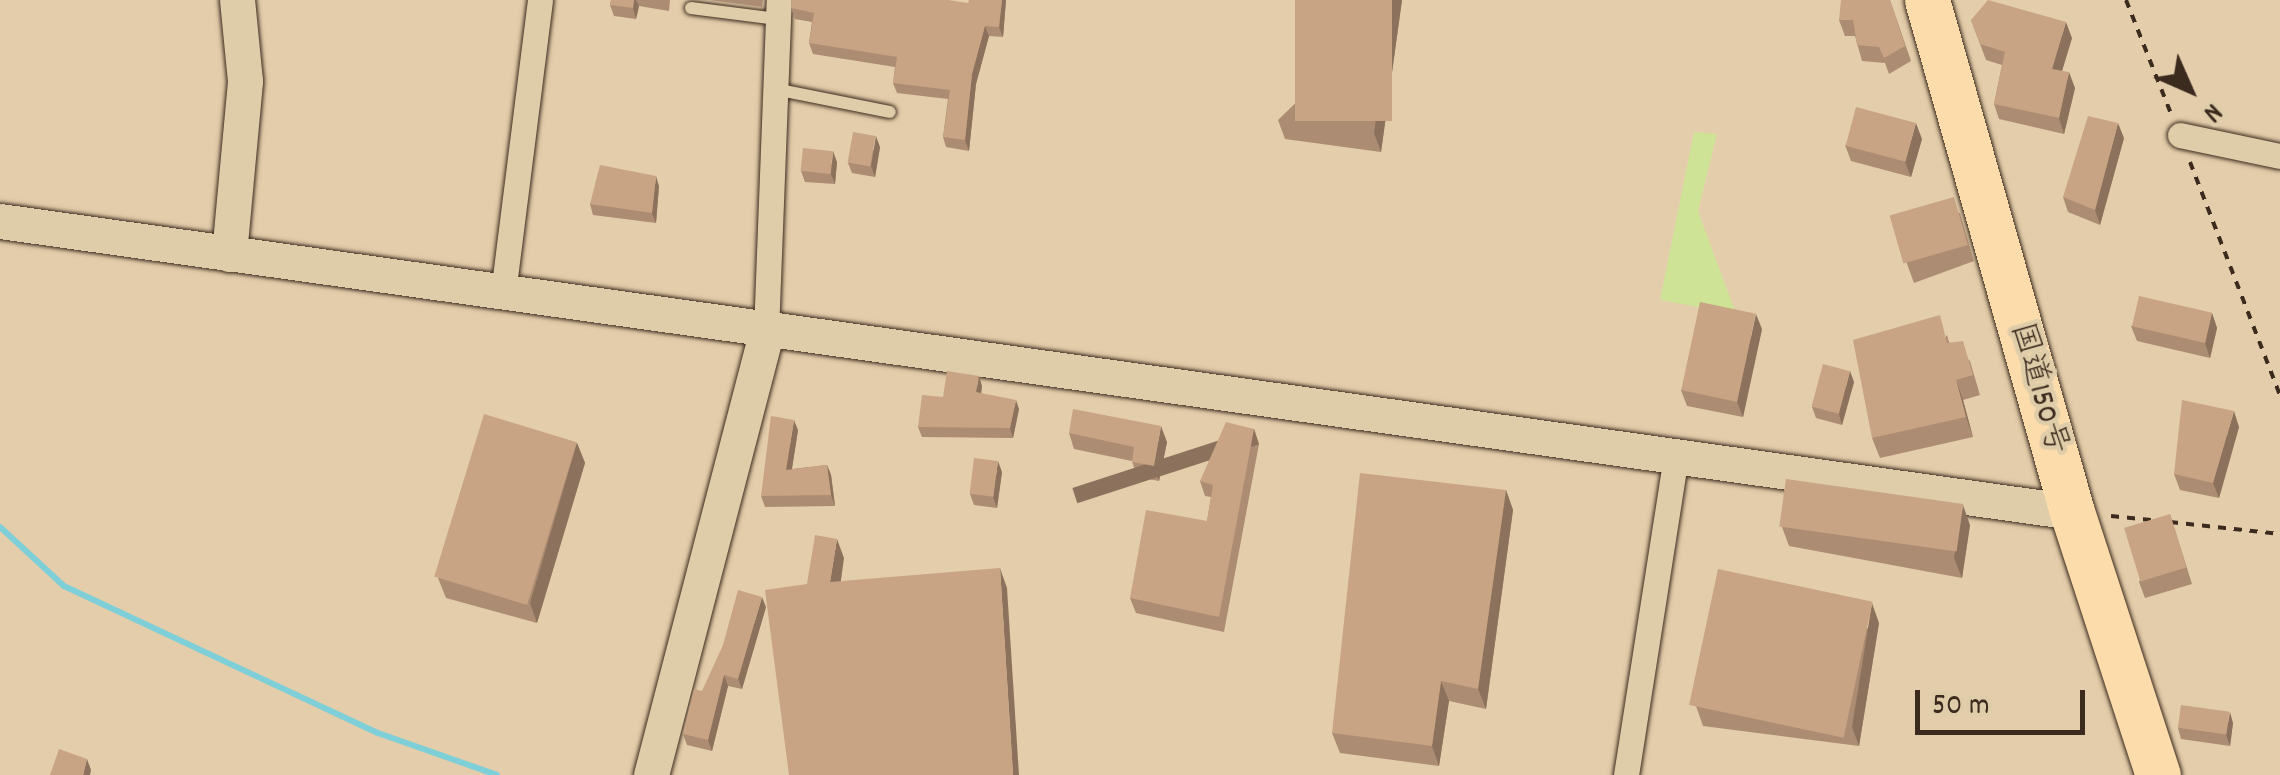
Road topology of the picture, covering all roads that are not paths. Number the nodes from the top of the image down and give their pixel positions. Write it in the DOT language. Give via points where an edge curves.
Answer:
graph roads {
  1 [pos="236,0"];
  2 [pos="540,0"];
  3 [pos="1927,0"];
  4 [pos="691,8"];
  5 [pos="778,10"];
  6 [pos="772,88"];
  7 [pos="890,112"];
  8 [pos="2180,135"];
  9 [pos="2280,156"];
  10 [pos="0,221"];
  11 [pos="229,254"];
  12 [pos="504,294"];
  13 [pos="766,332"];
  14 [pos="1676,454"];
  15 [pos="2072,512"];
  16 [pos="650,775"];
  17 [pos="1626,775"];
  18 [pos="2158,775"];
  1 -- 11 [label="street" via="245,80"];
  2 -- 12 [label="street"];
  3 -- 15 [label="highway, 国道150号"];
  4 -- 5 [label="lane"];
  5 -- 6 [label="street"];
  6 -- 7 [label="lane"];
  6 -- 13 [label="street"];
  8 -- 9 [label="street"];
  10 -- 11 [label="street"];
  11 -- 12 [label="street"];
  12 -- 13 [label="street"];
  13 -- 14 [label="street"];
  13 -- 16 [label="street"];
  14 -- 15 [label="street"];
  14 -- 17 [label="street"];
  15 -- 18 [label="highway, 国道150号"];
}
